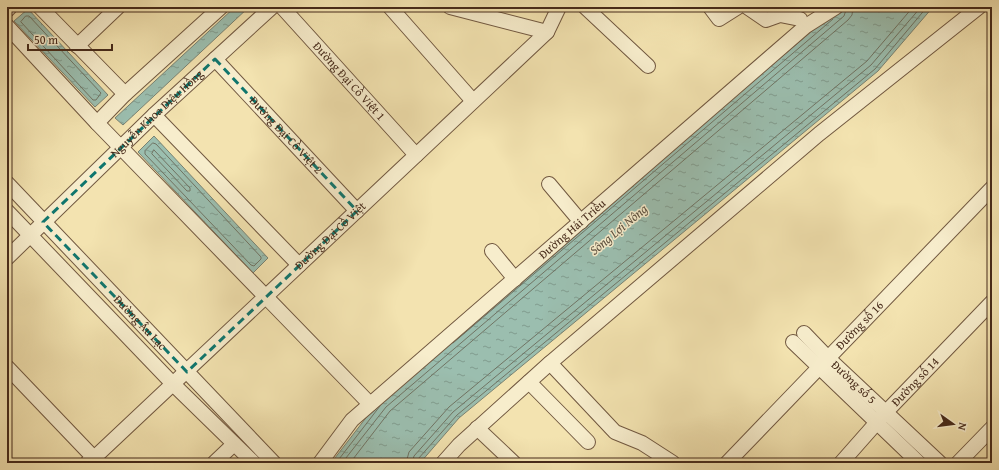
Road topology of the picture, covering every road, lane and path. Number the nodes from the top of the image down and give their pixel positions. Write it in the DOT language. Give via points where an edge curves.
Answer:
graph roads {
  1 [pos="10,7"];
  2 [pos="40,7"];
  3 [pos="118,7"];
  4 [pos="221,7"];
  5 [pos="272,7"];
  6 [pos="282,7"];
  7 [pos="390,7"];
  8 [pos="450,7"];
  9 [pos="559,7"];
  10 [pos="586,7"];
  11 [pos="710,7"];
  12 [pos="738,7"];
  13 [pos="747,7"];
  14 [pos="836,7"];
  15 [pos="979,7"];
  16 [pos="7,10"];
  17 [pos="802,18"];
  18 [pos="7,26"];
  19 [pos="547,32"];
  20 [pos="77,46"];
  21 [pos="215,59"];
  22 [pos="648,66"];
  23 [pos="125,94"];
  24 [pos="473,101"];
  25 [pos="154,115"];
  26 [pos="97,123"];
  27 [pos="122,148"];
  28 [pos="416,155"];
  29 [pos="7,183"];
  30 [pos="549,184"];
  31 [pos="992,188"];
  32 [pos="7,211"];
  33 [pos="357,211"];
  34 [pos="43,222"];
  35 [pos="581,222"];
  36 [pos="30,236"];
  37 [pos="492,251"];
  38 [pos="7,258"];
  39 [pos="299,265"];
  40 [pos="515,278"];
  41 [pos="265,297"];
  42 [pos="992,302"];
  43 [pos="804,333"];
  44 [pos="793,342"];
  45 [pos="550,363"];
  46 [pos="823,363"];
  47 [pos="7,367"];
  48 [pos="186,372"];
  49 [pos="529,382"];
  50 [pos="173,384"];
  51 [pos="370,404"];
  52 [pos="886,412"];
  53 [pos="877,422"];
  54 [pos="477,428"];
  55 [pos="992,428"];
  56 [pos="588,442"];
  57 [pos="234,444"];
  58 [pos="91,461"];
  59 [pos="214,463"];
  60 [pos="254,463"];
  61 [pos="274,463"];
  62 [pos="320,463"];
  63 [pos="443,463"];
  64 [pos="514,463"];
  65 [pos="673,463"];
  66 [pos="727,463"];
  67 [pos="841,463"];
  68 [pos="919,463"];
  69 [pos="940,463"];
  70 [pos="958,463"];
  1 -- 16 [label="street"];
  2 -- 20 [label="street"];
  3 -- 20 [label="street"];
  4 -- 23 [label="street"];
  5 -- 21 [label="street, Nguyễn Khoa Diệu Hồng"];
  6 -- 28 [label="street, Đường Đại Cồ Việt 1"];
  7 -- 24 [label="street"];
  8 -- 19 [label="street"];
  9 -- 19 [label="street, Đường Đại Cồ Việt"];
  10 -- 22 [label="street"];
  11 -- 12 [label="street" via="719,19"];
  13 -- 17 [label="street" via="766,20 780,15"];
  14 -- 17 [label="street, Đường Hải Triều"];
  15 -- 45 [label="street" via="819,134"];
  17 -- 35 [label="street, Đường Hải Triều"];
  18 -- 26 [label="street"];
  19 -- 24 [label="street, Đường Đại Cồ Việt"];
  20 -- 23 [label="street"];
  21 -- 25 [label="street, Nguyễn Khoa Diệu Hồng"];
  21 -- 33 [label="street, Đường Đại Cồ Việt 2"];
  23 -- 26 [label="street"];
  24 -- 28 [label="street, Đường Đại Cồ Việt"];
  25 -- 27 [label="street, Nguyễn Khoa Diệu Hồng"];
  25 -- 39 [label="street"];
  26 -- 27 [label="street"];
  27 -- 34 [label="street, Nguyễn Khoa Diệu Hồng"];
  27 -- 41 [label="street"];
  28 -- 33 [label="street, Đường Đại Cồ Việt"];
  29 -- 34 [label="street, Đường Âu Lạc"];
  30 -- 35 [label="street"];
  31 -- 46 [label="street, Đường số 16"];
  32 -- 36 [label="street, Đường Âu Lạc"];
  33 -- 39 [label="street, Đường Đại Cồ Việt"];
  34 -- 36 [label="street, Nguyễn Khoa Diệu Hồng"];
  34 -- 48 [label="street, Đường Âu Lạc"];
  35 -- 40 [label="street, Đường Hải Triều"];
  36 -- 38 [label="street, Nguyễn Khoa Diệu Hồng"];
  36 -- 50 [label="street, Đường Âu Lạc"];
  37 -- 40 [label="street"];
  39 -- 41 [label="street, Đường Đại Cồ Việt"];
  40 -- 51 [label="street, Đường Hải Triều"];
  41 -- 48 [label="street, Đường Đại Cồ Việt"];
  41 -- 51 [label="street"];
  42 -- 52 [label="street, Đường số 14"];
  43 -- 46 [label="street, Đường số 5"];
  44 -- 46 [label="street, Đường số 5"];
  45 -- 49 [label="street"];
  45 -- 65 [label="street" via="615,432 642,443"];
  46 -- 52 [label="street, Đường số 5"];
  46 -- 53 [label="street, Đường số 5"];
  46 -- 66 [label="street, Đường số 16"];
  47 -- 58 [label="street"];
  48 -- 50 [label="street, Đường Đại Cồ Việt"];
  48 -- 61 [label="street, Đường Âu Lạc"];
  49 -- 54 [label="street"];
  49 -- 56 [label="street"];
  50 -- 57 [label="street, Đường Âu Lạc"];
  50 -- 58 [label="street, Đường Đại Cồ Việt"];
  51 -- 62 [label="street, Đường Hải Triều" via="352,420"];
  52 -- 53 [label="street, Đường số 14"];
  52 -- 69 [label="street, Đường số 5"];
  53 -- 67 [label="street, Đường số 14"];
  53 -- 68 [label="street, Đường số 5"];
  54 -- 63 [label="street"];
  54 -- 64 [label="street"];
  55 -- 70 [label="street"];
  57 -- 59 [label="street"];
  57 -- 60 [label="street, Đường Âu Lạc"];
}
